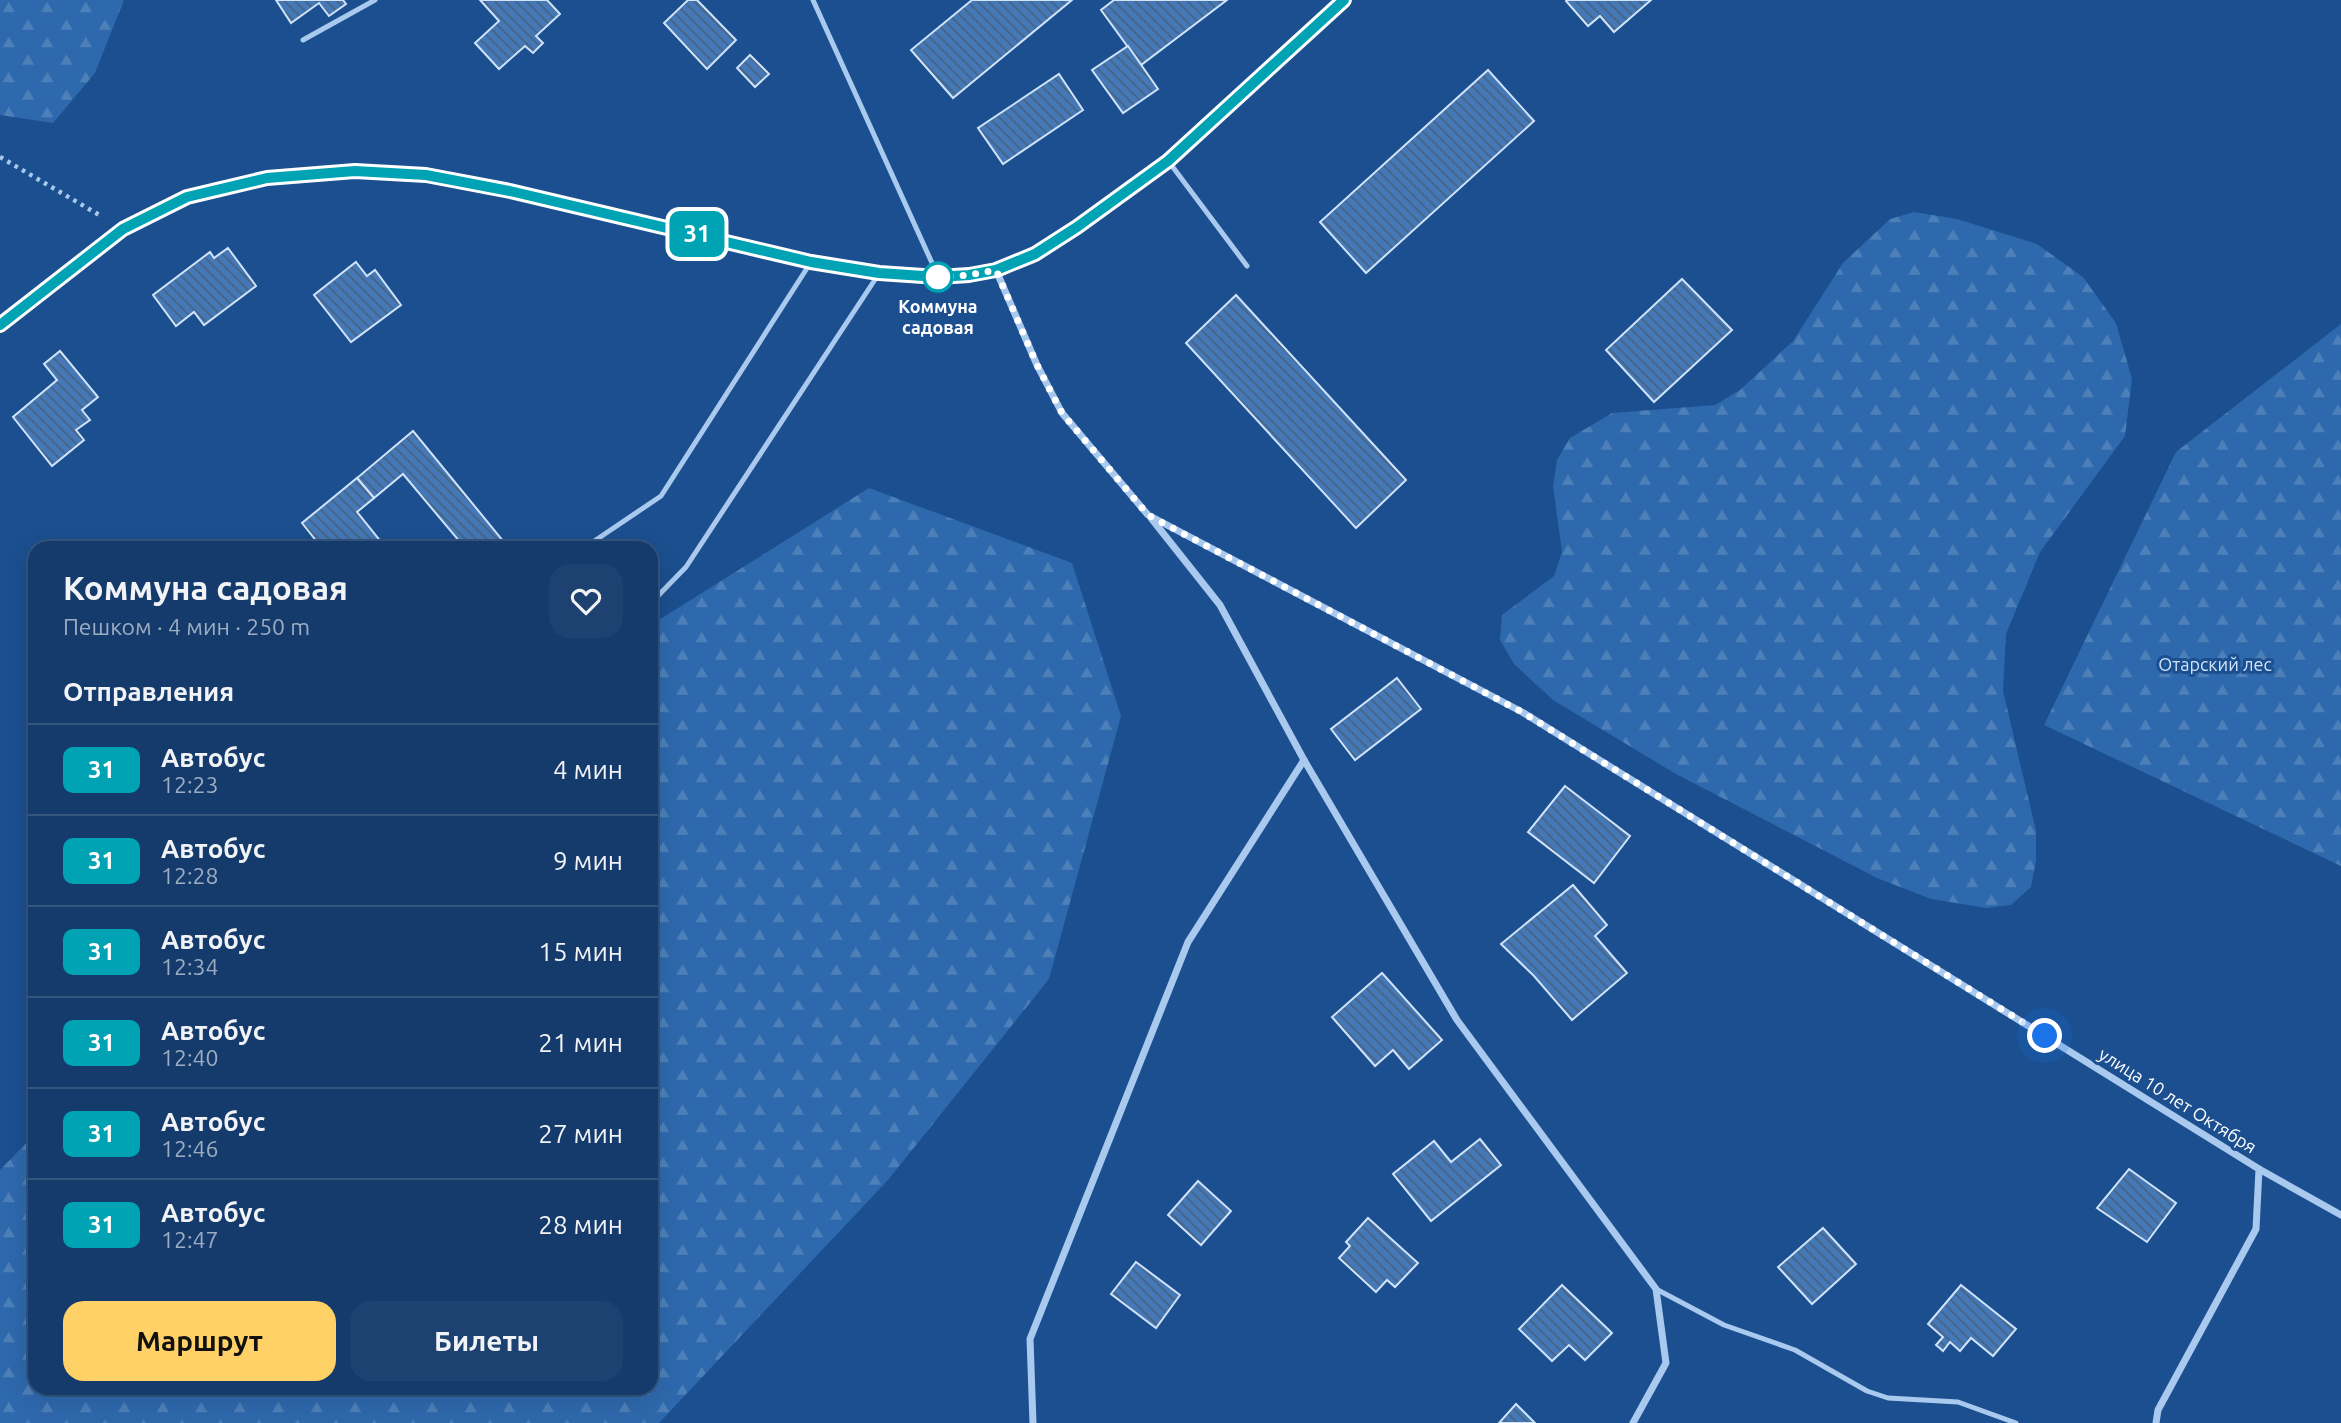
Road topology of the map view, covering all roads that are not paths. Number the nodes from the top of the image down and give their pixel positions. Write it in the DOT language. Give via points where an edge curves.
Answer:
graph roads {
  1 [pos="375,0"];
  2 [pos="813,0"];
  3 [pos="1343,0"];
  4 [pos="303,40"];
  5 [pos="1168,161"];
  6 [pos="811,262"];
  7 [pos="1247,266"];
  8 [pos="996,270"];
  9 [pos="879,273"];
  10 [pos="938,277"];
  11 [pos="0,325"];
  12 [pos="1148,515"];
  13 [pos="594,541"];
  14 [pos="658,596"];
  15 [pos="1304,760"];
  16 [pos="2259,1169"];
  17 [pos="2341,1215"];
  18 [pos="1656,1289"];
  19 [pos="1034,1423"];
  20 [pos="1633,1423"];
  21 [pos="2015,1423"];
  22 [pos="2156,1423"];
  1 -- 4 [label="lane"];
  2 -- 10 [label="lane"];
  3 -- 5 [label="street"];
  5 -- 7 [label="lane"];
  5 -- 8 [label="street" via="1077,227"];
  6 -- 9 [label="street"];
  6 -- 11 [label="street" via="426,175 367,172 267,178 187,197 123,229"];
  6 -- 13 [label="lane" via="661,496"];
  8 -- 10 [label="street"];
  8 -- 12 [label="street, улица 10 лет Октября" via="1062,413"];
  9 -- 10 [label="street"];
  9 -- 14 [label="lane" via="686,567"];
  12 -- 15 [label="street" via="1220,605"];
  12 -- 16 [label="street, улица 10 лет Октября" via="1522,712"];
  15 -- 18 [label="street" via="1457,1020"];
  15 -- 19 [label="street" via="1188,942 1030,1339"];
  16 -- 17 [label="street"];
  16 -- 22 [label="street, улица 10 лет Октября" via="2256,1229 2158,1410"];
  18 -- 20 [label="street" via="1666,1363"];
  18 -- 21 [label="lane" via="1724,1325 1796,1350 1867,1391 1888,1398 1958,1402"];
}
